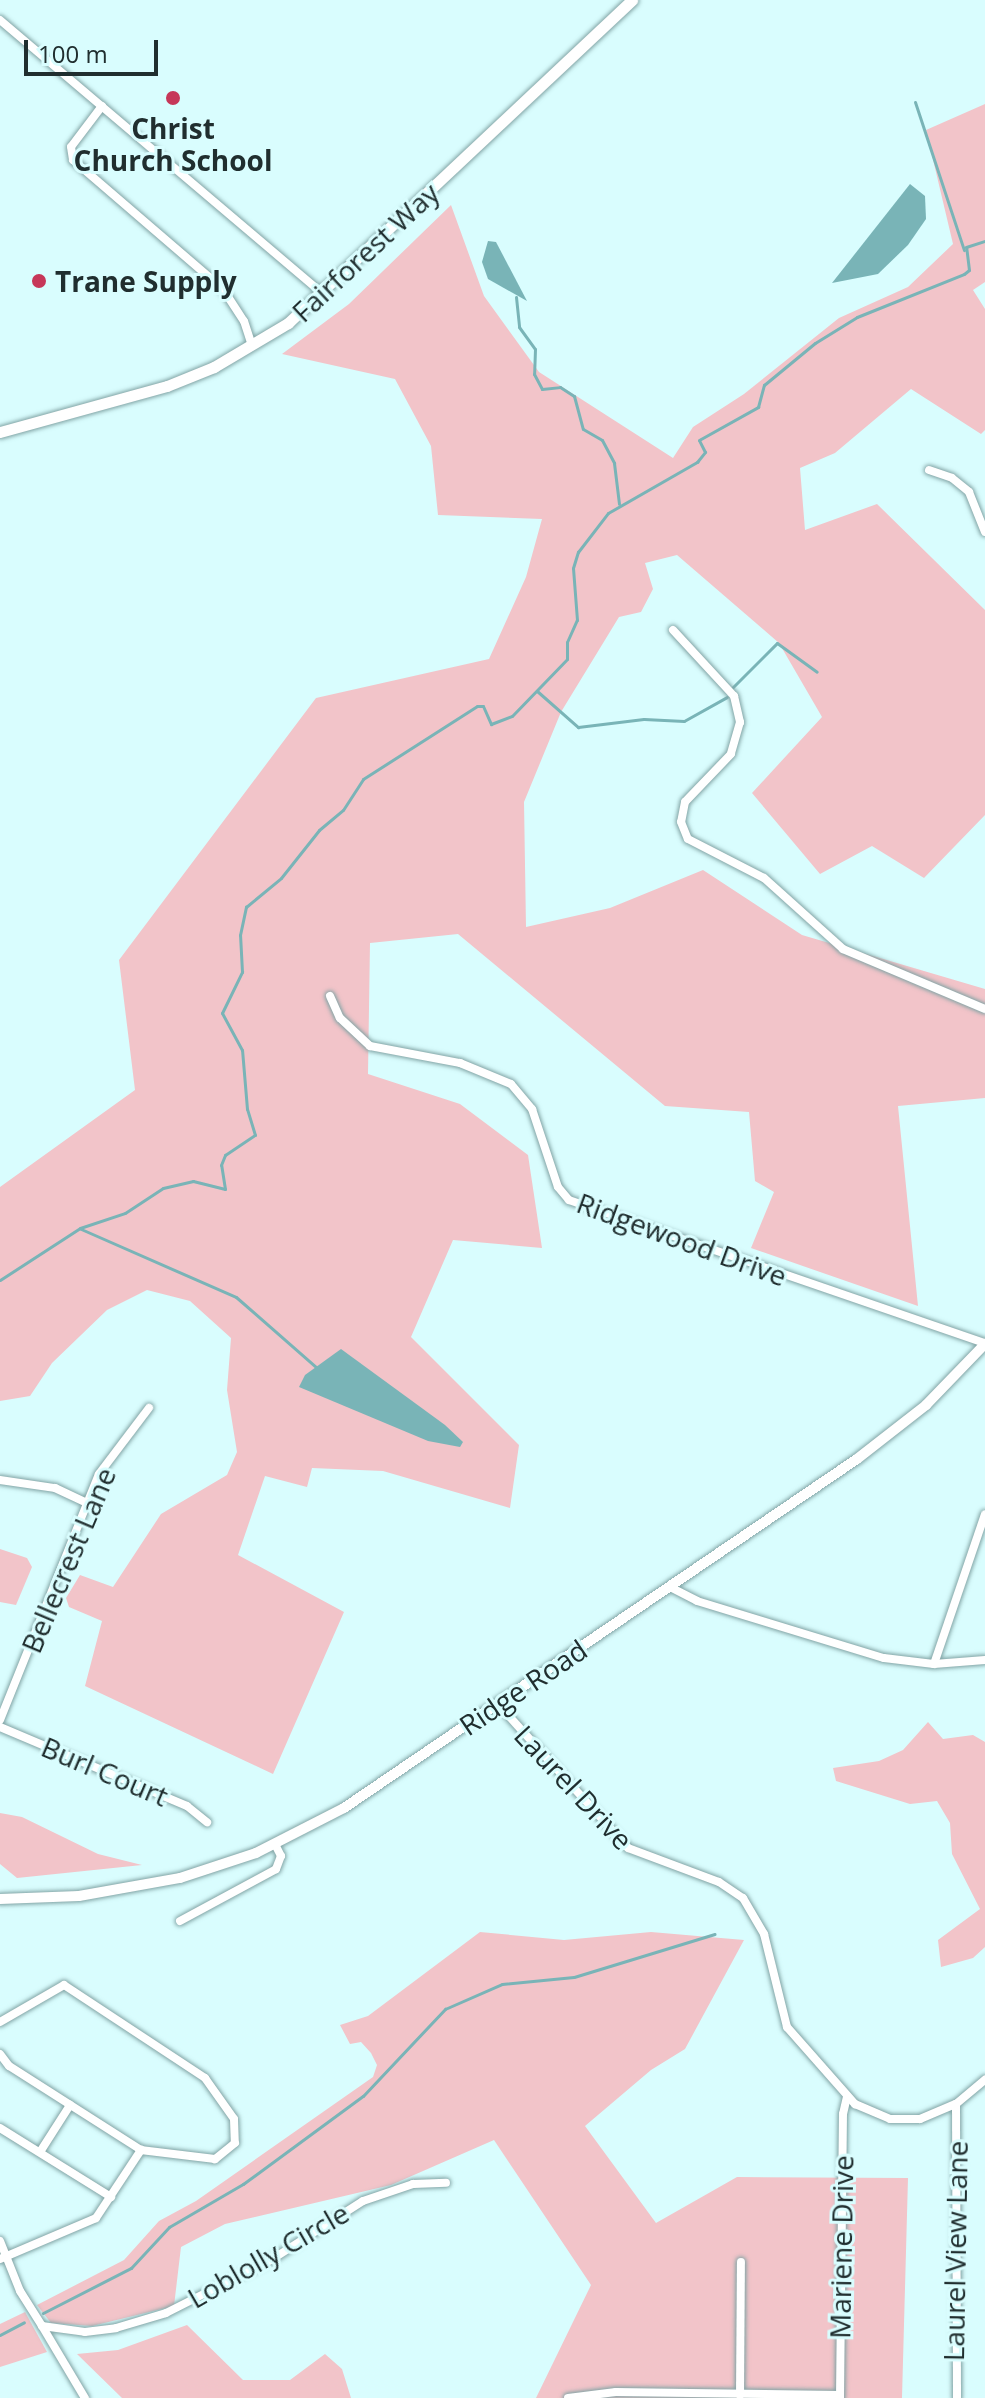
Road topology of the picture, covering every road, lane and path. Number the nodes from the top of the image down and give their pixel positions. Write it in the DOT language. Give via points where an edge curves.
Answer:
graph roads {
  1 [pos="632,0"];
  2 [pos="0,20"];
  3 [pos="102,106"];
  4 [pos="324,294"];
  5 [pos="252,347"];
  6 [pos="0,432"];
  7 [pos="929,470"];
  8 [pos="985,532"];
  9 [pos="673,630"];
  10 [pos="330,996"];
  11 [pos="985,1009"];
  12 [pos="985,1344"];
  13 [pos="149,1408"];
  14 [pos="0,1480"];
  15 [pos="87,1503"];
  16 [pos="985,1514"];
  17 [pos="670,1587"];
  18 [pos="985,1660"];
  19 [pos="934,1664"];
  20 [pos="498,1704"];
  21 [pos="0,1720"];
  22 [pos="0,1727"];
  23 [pos="207,1822"];
  24 [pos="275,1844"];
  25 [pos="0,1899"];
  26 [pos="180,1921"];
  27 [pos="0,2022"];
  28 [pos="1,2057"];
  29 [pos="985,2080"];
  30 [pos="847,2097"];
  31 [pos="956,2104"];
  32 [pos="70,2105"];
  33 [pos="0,2128"];
  34 [pos="141,2150"];
  35 [pos="40,2152"];
  36 [pos="446,2183"];
  37 [pos="111,2197"];
  38 [pos="0,2241"];
  39 [pos="3,2258"];
  40 [pos="741,2262"];
  41 [pos="42,2326"];
  42 [pos="740,2395"];
  43 [pos="840,2396"];
  44 [pos="85,2398"];
  45 [pos="568,2398"];
  46 [pos="957,2398"];
  1 -- 4 [label="main road, Fairforest Way"];
  2 -- 3 [label="street"];
  3 -- 4 [label="street"];
  3 -- 5 [label="street" via="71,147 73,160 232,299"];
  4 -- 5 [label="main road, Fairforest Way"];
  5 -- 6 [label="main road, Fairforest Way" via="167,386"];
  7 -- 8 [label="street" via="952,478 969,492"];
  9 -- 11 [label="street" via="734,696 740,722 731,754 685,802 681,822 688,839 764,878 843,949"];
  10 -- 12 [label="street, Ridgewood Drive" via="340,1018 370,1046 460,1063 511,1084 532,1109 558,1187 569,1200"];
  12 -- 17 [label="street, Ridge Road" via="890,1434"];
  13 -- 15 [label="street, Bellecrest Lane" via="99,1474"];
  14 -- 15 [label="street" via="55,1488"];
  15 -- 21 [label="street, Bellecrest Lane"];
  16 -- 19 [label="street"];
  17 -- 19 [label="street" via="855,1651"];
  17 -- 20 [label="street, Ridge Road"];
  18 -- 19 [label="street"];
  20 -- 24 [label="street, Ridge Road" via="344,1808"];
  20 -- 30 [label="street, Laurel Drive" via="628,1848 719,1882 743,1898 764,1934 787,2027"];
  22 -- 23 [label="street, Burl Court" via="187,1806"];
  24 -- 25 [label="street, Ridge Road" via="154,1884 79,1896"];
  24 -- 26 [label="street" via="281,1856 276,1869"];
  27 -- 34 [label="street" via="64,1985 205,2078 237,2128 231,2150 215,2159"];
  28 -- 32 [label="street"];
  29 -- 31 [label="street, Laurel Drive"];
  30 -- 31 [label="street, Laurel Drive" via="869,2112 899,2120 930,2116"];
  30 -- 43 [label="street, Mariene Drive"];
  31 -- 46 [label="street, Laurel View Lane"];
  32 -- 34 [label="street"];
  32 -- 35 [label="street"];
  33 -- 35 [label="street"];
  34 -- 37 [label="street"];
  35 -- 37 [label="street"];
  36 -- 41 [label="street, Loblolly Circle" via="413,2184 363,2201 271,2260 154,2318 85,2332"];
  37 -- 39 [label="street" via="86,2224"];
  38 -- 39 [label="street"];
  39 -- 41 [label="street"];
  40 -- 42 [label="street"];
  41 -- 44 [label="street"];
  42 -- 43 [label="street"];
  42 -- 45 [label="street" via="590,2393"];
}
